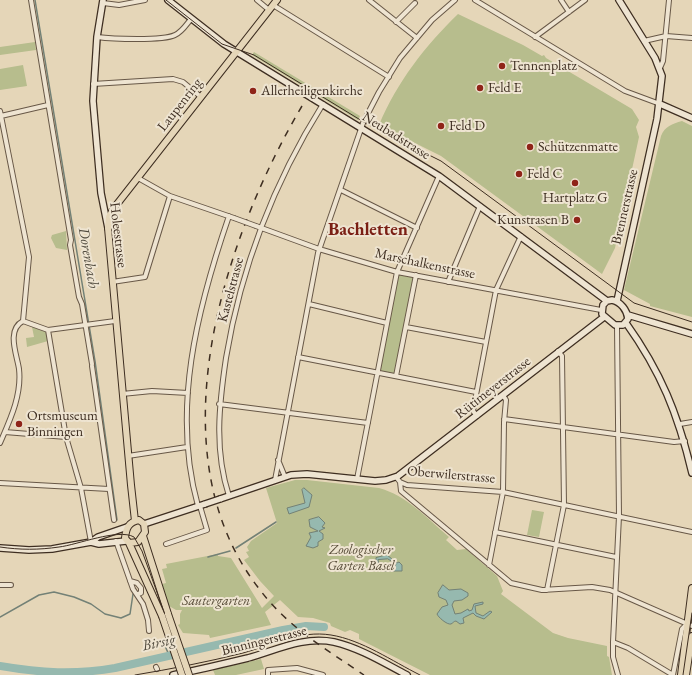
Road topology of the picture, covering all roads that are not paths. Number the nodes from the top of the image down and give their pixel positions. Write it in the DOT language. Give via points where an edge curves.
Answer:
graph roads {
  1 [pos="31,0"];
  2 [pos="145,0"];
  3 [pos="168,0"];
  4 [pos="257,0"];
  5 [pos="368,0"];
  6 [pos="455,0"];
  7 [pos="475,0"];
  8 [pos="561,0"];
  9 [pos="585,0"];
  10 [pos="619,0"];
  11 [pos="669,0"];
  12 [pos="103,2"];
  13 [pos="415,3"];
  14 [pos="273,5"];
  15 [pos="569,12"];
  16 [pos="190,19"];
  17 [pos="396,22"];
  18 [pos="666,36"];
  19 [pos="97,37"];
  20 [pos="535,37"];
  21 [pos="417,38"];
  22 [pos="692,38"];
  23 [pos="644,41"];
  24 [pos="236,52"];
  25 [pos="660,68"];
  26 [pos="389,77"];
  27 [pos="93,84"];
  28 [pos="201,97"];
  29 [pos="323,104"];
  30 [pos="660,104"];
  31 [pos="48,105"];
  32 [pos="0,113"];
  33 [pos="692,118"];
  34 [pos="361,128"];
  35 [pos="439,176"];
  36 [pos="138,178"];
  37 [pos="341,190"];
  38 [pos="170,196"];
  39 [pos="480,206"];
  40 [pos="229,216"];
  41 [pos="108,228"];
  42 [pos="261,228"];
  43 [pos="417,228"];
  44 [pos="521,236"];
  45 [pos="320,249"];
  46 [pos="397,272"];
  47 [pos="416,275"];
  48 [pos="112,282"];
  49 [pos="448,282"];
  50 [pos="496,290"];
  51 [pos="607,301"];
  52 [pos="617,301"];
  53 [pos="309,304"];
  54 [pos="601,310"];
  55 [pos="628,315"];
  56 [pos="604,317"];
  57 [pos="23,321"];
  58 [pos="115,321"];
  59 [pos="88,323"];
  60 [pos="387,323"];
  61 [pos="626,323"];
  62 [pos="617,326"];
  63 [pos="406,327"];
  64 [pos="48,330"];
  65 [pos="692,334"];
  66 [pos="486,342"];
  67 [pos="558,352"];
  68 [pos="298,357"];
  69 [pos="378,373"];
  70 [pos="396,376"];
  71 [pos="476,392"];
  72 [pos="188,393"];
  73 [pos="122,394"];
  74 [pos="503,395"];
  75 [pos="219,404"];
  76 [pos="287,413"];
  77 [pos="477,416"];
  78 [pos="504,419"];
  79 [pos="692,422"];
  80 [pos="368,423"];
  81 [pos="680,424"];
  82 [pos="563,427"];
  83 [pos="5,432"];
  84 [pos="617,435"];
  85 [pos="66,437"];
  86 [pos="685,441"];
  87 [pos="0,443"];
  88 [pos="187,447"];
  89 [pos="128,456"];
  90 [pos="278,460"];
  91 [pos="692,473"];
  92 [pos="285,477"];
  93 [pos="396,477"];
  94 [pos="357,479"];
  95 [pos="274,480"];
  96 [pos="400,482"];
  97 [pos="0,483"];
  98 [pos="81,488"];
  99 [pos="109,489"];
  100 [pos="503,492"];
  101 [pos="229,496"];
  102 [pos="201,505"];
  103 [pos="564,505"];
  104 [pos="618,516"];
  105 [pos="114,520"];
  106 [pos="135,520"];
  107 [pos="144,524"];
  108 [pos="127,527"];
  109 [pos="496,532"];
  110 [pos="692,532"];
  111 [pos="143,536"];
  112 [pos="116,541"];
  113 [pos="91,542"];
  114 [pos="128,542"];
  115 [pos="166,544"];
  116 [pos="556,544"];
  117 [pos="0,548"];
  118 [pos="616,557"];
  119 [pos="489,565"];
  120 [pos="130,582"];
  121 [pos="11,585"];
  122 [pos="0,586"];
  123 [pos="692,588"];
  124 [pos="547,590"];
  125 [pos="615,592"];
  126 [pos="138,594"];
  127 [pos="165,615"];
  128 [pos="690,625"];
  129 [pos="149,632"];
  130 [pos="692,636"];
  131 [pos="612,642"];
  132 [pos="191,673"];
  133 [pos="268,673"];
  134 [pos="173,675"];
  135 [pos="182,675"];
  136 [pos="323,675"];
  137 [pos="407,675"];
  138 [pos="618,675"];
  139 [pos="673,675"];
  140 [pos="681,675"];
  141 [pos="686,675"];
  1 -- 31 [label="street"];
  2 -- 12 [label="street" via="119,5"];
  3 -- 16 [label="street, Neubadstrasse"];
  4 -- 14 [label="street"];
  5 -- 17 [label="street"];
  6 -- 21 [label="street" via="432,20"];
  7 -- 20 [label="street"];
  8 -- 15 [label="street"];
  9 -- 15 [label="street"];
  10 -- 23 [label="street"];
  11 -- 18 [label="street"];
  12 -- 19 [label="street, Holeestrasse"];
  13 -- 17 [label="street"];
  14 -- 24 [label="main road, Laupenring"];
  14 -- 26 [label="street"];
  15 -- 20 [label="street"];
  16 -- 19 [label="street" via="180,32 170,37"];
  16 -- 24 [label="street, Neubadstrasse"];
  17 -- 21 [label="street"];
  18 -- 22 [label="street"];
  18 -- 23 [label="street"];
  18 -- 25 [label="street"];
  19 -- 27 [label="street, Holeestrasse"];
  20 -- 30 [label="street" via="625,92"];
  21 -- 26 [label="street" via="400,58"];
  23 -- 25 [label="street"];
  24 -- 28 [label="main road, Laupenring"];
  24 -- 29 [label="street, Neubadstrasse"];
  25 -- 30 [label="street, Brennerstrasse"];
  26 -- 34 [label="street"];
  27 -- 28 [label="street" via="173,79 183,82"];
  27 -- 41 [label="street, Holeestrasse" via="101,194"];
  28 -- 36 [label="main road, Laupenring"];
  29 -- 34 [label="street, Neubadstrasse"];
  29 -- 42 [label="street, Kastelstrasse" via="288,166"];
  30 -- 33 [label="street"];
  30 -- 52 [label="street, Brennerstrasse"];
  31 -- 32 [label="street"];
  31 -- 59 [label="street" via="79,297"];
  32 -- 57 [label="street" via="29,257"];
  34 -- 35 [label="street, Neubadstrasse"];
  34 -- 37 [label="street"];
  35 -- 39 [label="street, Neubadstrasse"];
  35 -- 43 [label="street"];
  36 -- 38 [label="street, Marschalkenstrasse"];
  36 -- 41 [label="main road, Laupenring" via="114,208"];
  37 -- 43 [label="street"];
  37 -- 45 [label="street"];
  38 -- 40 [label="street, Marschalkenstrasse"];
  38 -- 48 [label="street" via="145,277"];
  39 -- 44 [label="street, Neubadstrasse"];
  39 -- 49 [label="street"];
  40 -- 42 [label="street, Marschalkenstrasse, bridge"];
  40 -- 72 [label="street" via="201,309"];
  41 -- 48 [label="main road, Holeestrasse"];
  42 -- 45 [label="street, Marschalkenstrasse"];
  42 -- 75 [label="street, Kastelstrasse" via="236,307"];
  43 -- 46 [label="street"];
  44 -- 50 [label="street"];
  44 -- 51 [label="street, Neubadstrasse"];
  45 -- 46 [label="street, Marschalkenstrasse"];
  45 -- 53 [label="street"];
  46 -- 47 [label="street, Marschalkenstrasse"];
  46 -- 60 [label="street"];
  47 -- 49 [label="street, Marschalkenstrasse"];
  47 -- 63 [label="street"];
  48 -- 58 [label="main road, Holeestrasse"];
  49 -- 50 [label="street, Marschalkenstrasse"];
  50 -- 54 [label="street, Marschalkenstrasse"];
  50 -- 66 [label="street"];
  51 -- 52 [label="street"];
  51 -- 54 [label="street"];
  52 -- 55 [label="street"];
  53 -- 60 [label="street"];
  53 -- 68 [label="street"];
  54 -- 56 [label="street"];
  55 -- 61 [label="street"];
  55 -- 65 [label="street"];
  56 -- 62 [label="street"];
  56 -- 67 [label="street, Rütimeyerstrasse"];
  57 -- 64 [label="street"];
  57 -- 83 [label="street" via="16,326 14,332 20,370 17,398"];
  58 -- 59 [label="street"];
  58 -- 73 [label="main road, Holeestrasse"];
  59 -- 64 [label="street"];
  59 -- 99 [label="street"];
  60 -- 69 [label="street"];
  61 -- 62 [label="street"];
  61 -- 81 [label="street" via="657,373"];
  62 -- 84 [label="street"];
  63 -- 66 [label="street"];
  63 -- 70 [label="street"];
  64 -- 85 [label="street"];
  66 -- 71 [label="street"];
  67 -- 74 [label="street, Rütimeyerstrasse"];
  67 -- 82 [label="street" via="562,356"];
  68 -- 69 [label="street"];
  68 -- 76 [label="street"];
  69 -- 70 [label="street"];
  69 -- 80 [label="street"];
  70 -- 71 [label="street"];
  71 -- 77 [label="street" via="473,411"];
  72 -- 73 [label="street" via="152,391"];
  72 -- 88 [label="street"];
  73 -- 89 [label="main road, Holeestrasse"];
  74 -- 77 [label="street, Rütimeyerstrasse"];
  74 -- 78 [label="street" via="506,400"];
  75 -- 76 [label="street"];
  75 -- 101 [label="street, Kastelstrasse" via="219,447"];
  76 -- 80 [label="street"];
  76 -- 90 [label="street"];
  77 -- 93 [label="street, Rütimeyerstrasse"];
  78 -- 82 [label="street"];
  78 -- 100 [label="street"];
  79 -- 81 [label="street"];
  80 -- 94 [label="street"];
  81 -- 86 [label="street"];
  82 -- 84 [label="street"];
  82 -- 103 [label="street"];
  83 -- 85 [label="street"];
  83 -- 87 [label="street"];
  84 -- 86 [label="street"];
  84 -- 104 [label="street"];
  85 -- 98 [label="street"];
  86 -- 91 [label="street"];
  88 -- 89 [label="street"];
  88 -- 102 [label="street" via="191,475"];
  89 -- 106 [label="main road, Holeestrasse"];
  90 -- 92 [label="street"];
  90 -- 95 [label="street"];
  92 -- 94 [label="street, Oberwilerstrasse" via="307,474"];
  92 -- 95 [label="street, Oberwilerstrasse"];
  93 -- 94 [label="street, Oberwilerstrasse" via="380,481"];
  93 -- 96 [label="street, Oberwilerstrasse"];
  95 -- 101 [label="street, Oberwilerstrasse"];
  96 -- 100 [label="street, Oberwilerstrasse" via="407,485"];
  96 -- 119 [label="street" via="401,491"];
  97 -- 98 [label="street"];
  98 -- 99 [label="street"];
  98 -- 113 [label="street"];
  99 -- 105 [label="street"];
  100 -- 103 [label="street, Oberwilerstrasse"];
  100 -- 109 [label="street"];
  101 -- 102 [label="street, Oberwilerstrasse, bridge"];
  102 -- 107 [label="street, Oberwilerstrasse"];
  102 -- 115 [label="street" via="207,530"];
  103 -- 104 [label="street, Oberwilerstrasse"];
  103 -- 116 [label="street"];
  104 -- 110 [label="street, Oberwilerstrasse"];
  104 -- 118 [label="street"];
  106 -- 107 [label="main road"];
  106 -- 108 [label="main road"];
  107 -- 111 [label="main road"];
  108 -- 113 [label="street"];
  108 -- 114 [label="main road"];
  109 -- 116 [label="street"];
  109 -- 119 [label="street"];
  111 -- 114 [label="main road" via="135,543"];
  111 -- 127 [label="main road"];
  112 -- 113 [label="street" via="100,544"];
  112 -- 114 [label="street"];
  112 -- 120 [label="street"];
  113 -- 117 [label="street" via="52,549"];
  114 -- 127 [label="main road"];
  116 -- 118 [label="street"];
  116 -- 124 [label="street"];
  118 -- 125 [label="street"];
  119 -- 124 [label="street" via="511,583"];
  120 -- 126 [label="street"];
  120 -- 126 [label="street" via="137,583 141,588"];
  121 -- 122 [label="street"];
  123 -- 128 [label="main road"];
  124 -- 125 [label="street" via="592,587"];
  125 -- 128 [label="street"];
  125 -- 131 [label="street"];
  126 -- 129 [label="street" via="148,620"];
  127 -- 132 [label="main road, bridge"];
  127 -- 135 [label="main road, bridge"];
  128 -- 139 [label="street" via="682,629"];
  128 -- 140 [label="main road"];
  130 -- 141 [label="main road"];
  131 -- 138 [label="street"];
  131 -- 139 [label="street" via="628,648"];
  132 -- 134 [label="street, Binningerstrasse"];
  132 -- 137 [label="street, Binningerstrasse" via="292,644 318,641 334,642 352,648"];
  133 -- 136 [label="street" via="296,668"];
}
